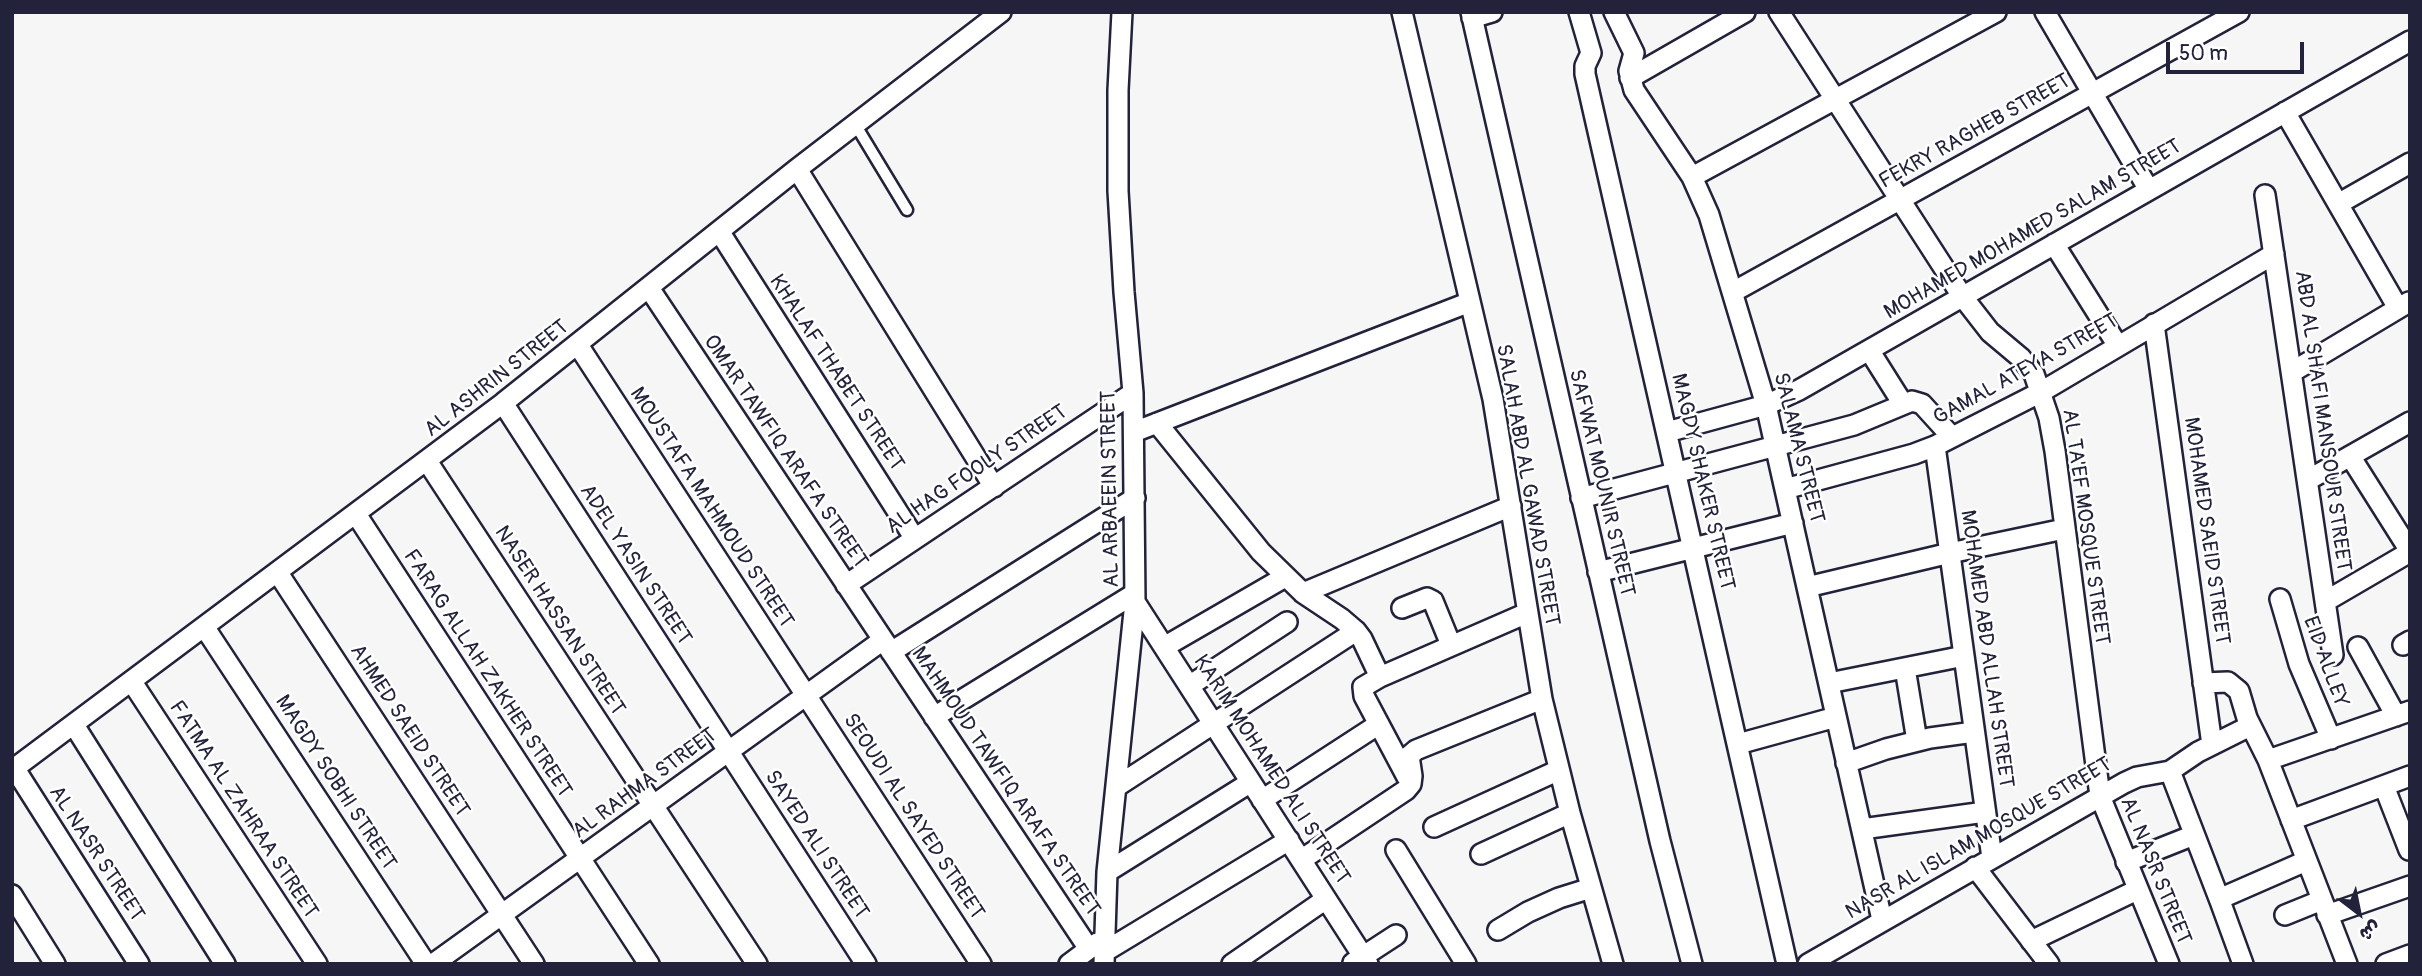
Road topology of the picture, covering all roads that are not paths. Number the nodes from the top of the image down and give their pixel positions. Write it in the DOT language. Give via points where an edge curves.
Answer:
graph roads {
  1 [pos="1001,12"];
  2 [pos="1122,12"];
  3 [pos="1402,12"];
  4 [pos="1492,12"];
  5 [pos="1579,12"];
  6 [pos="1614,12"];
  7 [pos="1745,12"];
  8 [pos="1779,12"];
  9 [pos="1996,12"];
  10 [pos="2045,12"];
  11 [pos="2239,12"];
  12 [pos="1471,15"];
  13 [pos="2410,41"];
  14 [pos="1630,78"];
  15 [pos="2092,93"];
  16 [pos="1835,100"];
  17 [pos="2285,112"];
  18 [pos="855,124"];
  19 [pos="2410,163"];
  20 [pos="797,169"];
  21 [pos="1692,177"];
  22 [pos="2149,190"];
  23 [pos="2265,195"];
  24 [pos="1900,200"];
  25 [pos="2338,204"];
  26 [pos="907,210"];
  27 [pos="719,231"];
  28 [pos="2054,244"];
  29 [pos="2274,254"];
  30 [pos="649,288"];
  31 [pos="1733,292"];
  32 [pos="1962,296"];
  33 [pos="1470,302"];
  34 [pos="2404,305"];
  35 [pos="2154,324"];
  36 [pos="578,345"];
  37 [pos="2118,346"];
  38 [pos="1869,350"];
  39 [pos="2292,372"];
  40 [pos="2041,392"];
  41 [pos="1133,393"];
  42 [pos="503,403"];
  43 [pos="1903,404"];
  44 [pos="1766,405"];
  45 [pos="2410,422"];
  46 [pos="1157,423"];
  47 [pos="1134,432"];
  48 [pos="1667,432"];
  49 [pos="1944,442"];
  50 [pos="1775,446"];
  51 [pos="2350,456"];
  52 [pos="427,461"];
  53 [pos="1676,473"];
  54 [pos="2308,480"];
  55 [pos="994,487"];
  56 [pos="1785,489"];
  57 [pos="1135,498"];
  58 [pos="1581,498"];
  59 [pos="1511,506"];
  60 [pos="356,514"];
  61 [pos="1793,523"];
  62 [pos="2064,528"];
  63 [pos="915,539"];
  64 [pos="1693,548"];
  65 [pos="2410,551"];
  66 [pos="1950,553"];
  67 [pos="1598,572"];
  68 [pos="278,573"];
  69 [pos="1285,577"];
  70 [pos="846,585"];
  71 [pos="1807,587"];
  72 [pos="1303,593"];
  73 [pos="1135,598"];
  74 [pos="2280,600"];
  75 [pos="2326,601"];
  76 [pos="1402,608"];
  77 [pos="1527,613"];
  78 [pos="1287,622"];
  79 [pos="205,628"];
  80 [pos="1356,631"];
  81 [pos="1451,645"];
  82 [pos="887,646"];
  83 [pos="1164,647"];
  84 [pos="2358,647"];
  85 [pos="2333,655"];
  86 [pos="1964,656"];
  87 [pos="1905,668"];
  88 [pos="1380,677"];
  89 [pos="132,682"];
  90 [pos="1829,683"];
  91 [pos="2203,683"];
  92 [pos="1189,686"];
  93 [pos="806,695"];
  94 [pos="1542,699"];
  95 [pos="2403,714"];
  96 [pos="934,717"];
  97 [pos="1836,717"];
  98 [pos="74,724"];
  99 [pos="1214,724"];
  100 [pos="1379,724"];
  101 [pos="2250,726"];
  102 [pos="1974,732"];
  103 [pos="2331,739"];
  104 [pos="1917,741"];
  105 [pos="1738,744"];
  106 [pos="2212,745"];
  107 [pos="728,752"];
  108 [pos="2268,760"];
  109 [pos="1846,762"];
  110 [pos="14,769"];
  111 [pos="1559,770"];
  112 [pos="2169,771"];
  113 [pos="2410,776"];
  114 [pos="1251,782"];
  115 [pos="1411,784"];
  116 [pos="2384,786"];
  117 [pos="1116,787"];
  118 [pos="2100,796"];
  119 [pos="1262,800"];
  120 [pos="653,806"];
  121 [pos="1985,812"];
  122 [pos="1570,813"];
  123 [pos="2291,820"];
  124 [pos="2404,824"];
  125 [pos="1434,827"];
  126 [pos="1861,829"];
  127 [pos="2194,835"];
  128 [pos="1289,840"];
  129 [pos="1396,850"];
  130 [pos="2409,850"];
  131 [pos="1481,854"];
  132 [pos="580,858"];
  133 [pos="1301,860"];
  134 [pos="2306,861"];
  135 [pos="1983,862"];
  136 [pos="2126,862"];
  137 [pos="1107,872"];
  138 [pos="2410,886"];
  139 [pos="1591,888"];
  140 [pos="2137,890"];
  141 [pos="12,895"];
  142 [pos="1326,899"];
  143 [pos="2220,901"];
  144 [pos="2325,907"];
  145 [pos="502,914"];
  146 [pos="2285,915"];
  147 [pos="1882,920"];
  148 [pos="1498,930"];
  149 [pos="1396,935"];
  150 [pos="2031,941"];
  151 [pos="1100,951"];
  152 [pos="2410,955"];
  153 [pos="1361,961"];
  154 [pos="1608,962"];
  155 [pos="2040,962"];
  156 [pos="2165,962"];
  157 [pos="55,964"];
  158 [pos="139,964"];
  159 [pos="225,964"];
  160 [pos="317,964"];
  161 [pos="426,964"];
  162 [pos="432,964"];
  163 [pos="534,964"];
  164 [pos="649,964"];
  165 [pos="757,964"];
  166 [pos="866,964"];
  167 [pos="981,964"];
  168 [pos="1069,964"];
  169 [pos="1232,964"];
  170 [pos="1466,964"];
  171 [pos="1692,964"];
  172 [pos="1787,964"];
  173 [pos="1808,964"];
  174 [pos="2243,964"];
  175 [pos="2347,964"];
  176 [pos="2386,964"];
  1 -- 18 [label="street, AL ASHRIN STREET"];
  2 -- 41 [label="street, AL ARBAEEIN STREET" via="1118,191"];
  3 -- 33 [label="street, SALAH ABD AL GAWAD STREET"];
  4 -- 12 [label="street"];
  5 -- 48 [label="street, MAGDY SHAKER STREET" via="1591,53 1585,74"];
  6 -- 14 [label="street, SALAMA STREET" via="1634,53"];
  7 -- 14 [label="street"];
  8 -- 16 [label="street, AL TA'EF MOSQUE STREET"];
  9 -- 16 [label="street"];
  10 -- 15 [label="street"];
  11 -- 15 [label="street, FEKRY RAGHEB STREET"];
  12 -- 58 [label="street, SAFWAT MOUNIR STREET"];
  13 -- 17 [label="street, MOHAMED MOHAMED SALAM STREET"];
  14 -- 21 [label="street, SALAMA STREET"];
  15 -- 22 [label="street"];
  15 -- 24 [label="street, FEKRY RAGHEB STREET"];
  16 -- 21 [label="street"];
  16 -- 24 [label="street, AL TA'EF MOSQUE STREET"];
  17 -- 22 [label="street, MOHAMED MOHAMED SALAM STREET"];
  17 -- 25 [label="street"];
  18 -- 20 [label="street, AL ASHRIN STREET"];
  18 -- 26 [label="lane"];
  19 -- 25 [label="street"];
  20 -- 27 [label="street, AL ASHRIN STREET"];
  20 -- 55 [label="street"];
  21 -- 31 [label="street, SALAMA STREET"];
  22 -- 28 [label="street, MOHAMED MOHAMED SALAM STREET"];
  23 -- 29 [label="street, ABD AL SHAFI MANSOUR STREET"];
  24 -- 31 [label="street, FEKRY RAGHEB STREET"];
  24 -- 32 [label="street, AL TA'EF MOSQUE STREET"];
  25 -- 34 [label="street"];
  27 -- 30 [label="street, AL ASHRIN STREET"];
  27 -- 63 [label="street, KHALAF THABET STREET"];
  28 -- 32 [label="street, MOHAMED MOHAMED SALAM STREET"];
  28 -- 37 [label="street"];
  29 -- 35 [label="street, GAMAL ATEYA STREET"];
  29 -- 39 [label="street, ABD AL SHAFI MANSOUR STREET"];
  30 -- 36 [label="street, AL ASHRIN STREET"];
  30 -- 70 [label="street, OMAR TAWFIQ ARAFA STREET"];
  31 -- 44 [label="street, SALAMA STREET"];
  32 -- 38 [label="street, MOHAMED MOHAMED SALAM STREET"];
  32 -- 40 [label="street, AL TA'EF MOSQUE STREET" via="1990,332 2021,358"];
  33 -- 46 [label="street"];
  33 -- 59 [label="street, SALAH ABD AL GAWAD STREET"];
  34 -- 39 [label="street"];
  35 -- 37 [label="street, GAMAL ATEYA STREET"];
  35 -- 91 [label="street, MOHAMED SAEID STREET"];
  36 -- 42 [label="street, AL ASHRIN STREET"];
  36 -- 93 [label="street, MOUSTAFA MAHMOUD STREET"];
  37 -- 40 [label="street, GAMAL ATEYA STREET"];
  38 -- 43 [label="street"];
  38 -- 44 [label="street, MOHAMED MOHAMED SALAM STREET"];
  39 -- 54 [label="street, ABD AL SHAFI MANSOUR STREET"];
  40 -- 49 [label="street, GAMAL ATEYA STREET"];
  40 -- 62 [label="street, AL TA'EF MOSQUE STREET" via="2055,451"];
  41 -- 47 [label="street, AL ARBAEEIN STREET"];
  41 -- 55 [label="street, AL HAG FOOLY STREET"];
  42 -- 52 [label="street, AL ASHRIN STREET"];
  42 -- 107 [label="street, ADEL YASIN STREET"];
  43 -- 49 [label="street" via="1922,404"];
  43 -- 50 [label="street" via="1866,421"];
  44 -- 48 [label="street, MOHAMED MOHAMED SALAM STREET"];
  44 -- 50 [label="street, SALAMA STREET"];
  45 -- 51 [label="street"];
  46 -- 47 [label="street"];
  46 -- 69 [label="street"];
  47 -- 57 [label="street, AL ARBAEEIN STREET"];
  48 -- 53 [label="street, MAGDY SHAKER STREET"];
  49 -- 56 [label="street, GAMAL ATEYA STREET"];
  49 -- 66 [label="street, MOHAMED ABD ALLAH STREET"];
  50 -- 53 [label="street"];
  50 -- 56 [label="street, SALAMA STREET"];
  51 -- 54 [label="street"];
  51 -- 65 [label="street"];
  52 -- 60 [label="street, AL ASHRIN STREET"];
  52 -- 120 [label="street, NASER HASSAN STREET"];
  53 -- 58 [label="street"];
  53 -- 64 [label="street, MAGDY SHAKER STREET"];
  54 -- 75 [label="street, ABD AL SHAFI MANSOUR STREET"];
  55 -- 63 [label="street, AL HAG FOOLY STREET"];
  56 -- 61 [label="street, SALAMA STREET"];
  57 -- 73 [label="street, AL ARBAEEIN STREET"];
  57 -- 82 [label="street, AL RAHMA STREET"];
  58 -- 67 [label="street, SAFWAT MOUNIR STREET"];
  59 -- 72 [label="street"];
  59 -- 77 [label="street, SALAH ABD AL GAWAD STREET"];
  60 -- 68 [label="street, AL ASHRIN STREET"];
  60 -- 132 [label="street, FARAG ALLAH ZAKHER STREET"];
  61 -- 64 [label="street"];
  61 -- 71 [label="street, SALAMA STREET"];
  62 -- 66 [label="street"];
  62 -- 118 [label="street, AL TA'EF MOSQUE STREET"];
  63 -- 70 [label="street, AL HAG FOOLY STREET"];
  64 -- 67 [label="street"];
  64 -- 105 [label="street, MAGDY SHAKER STREET"];
  65 -- 75 [label="street"];
  66 -- 71 [label="street"];
  66 -- 86 [label="street, MOHAMED ABD ALLAH STREET"];
  67 -- 171 [label="street, SAFWAT MOUNIR STREET"];
  68 -- 79 [label="street, AL ASHRIN STREET"];
  68 -- 145 [label="street, AHMED SAEID STREET"];
  69 -- 72 [label="street"];
  69 -- 83 [label="street"];
  70 -- 82 [label="street, OMAR TAWFIQ ARAFA STREET"];
  71 -- 90 [label="street, SALAMA STREET"];
  72 -- 80 [label="street"];
  73 -- 83 [label="street, KARIM MOHAMED ALI STREET"];
  73 -- 96 [label="street"];
  73 -- 117 [label="street, AL ARBAEEIN STREET"];
  74 -- 103 [label="street, EID ALLEY" via="2299,664"];
  75 -- 85 [label="street, ABD AL SHAFI MANSOUR STREET"];
  76 -- 81 [label="street" via="1427,598 1433,601"];
  77 -- 81 [label="street"];
  77 -- 94 [label="street, SALAH ABD AL GAWAD STREET"];
  78 -- 92 [label="street"];
  79 -- 89 [label="street, AL ASHRIN STREET"];
  79 -- 161 [label="street, MAGDY SOBHI STREET"];
  80 -- 88 [label="street"];
  80 -- 99 [label="street"];
  81 -- 88 [label="street"];
  82 -- 93 [label="street, AL RAHMA STREET"];
  82 -- 96 [label="street, MAHMOUD TAWFIQ ARAFA STREET"];
  83 -- 92 [label="street, KARIM MOHAMED ALI STREET"];
  84 -- 95 [label="street"];
  86 -- 87 [label="street"];
  86 -- 102 [label="street, MOHAMED ABD ALLAH STREET"];
  87 -- 90 [label="street"];
  87 -- 104 [label="street"];
  88 -- 100 [label="street" via="1362,691"];
  89 -- 98 [label="street, AL ASHRIN STREET"];
  89 -- 160 [label="street, FATMA AL ZAHRAA STREET"];
  90 -- 97 [label="street, SALAMA STREET"];
  91 -- 101 [label="street" via="2234,685"];
  91 -- 106 [label="street, MOHAMED SAEID STREET"];
  92 -- 99 [label="street, KARIM MOHAMED ALI STREET"];
  93 -- 107 [label="street, AL RAHMA STREET"];
  93 -- 167 [label="street, SEOUDI AL SAYED STREET"];
  94 -- 111 [label="street, SALAH ABD AL GAWAD STREET"];
  94 -- 115 [label="street" via="1416,750 1409,755"];
  95 -- 103 [label="street"];
  96 -- 151 [label="street, MAHMOUD TAWFIQ ARAFA STREET"];
  97 -- 105 [label="street"];
  97 -- 109 [label="street, SALAMA STREET"];
  98 -- 110 [label="street, AL ASHRIN STREET"];
  98 -- 159 [label="street"];
  99 -- 114 [label="street, KARIM MOHAMED ALI STREET"];
  99 -- 117 [label="street"];
  100 -- 115 [label="street"];
  100 -- 119 [label="street"];
  101 -- 106 [label="street, NASR AL ISLAM MOSQUE STREET"];
  101 -- 108 [label="street"];
  102 -- 104 [label="street"];
  102 -- 121 [label="street, MOHAMED ABD ALLAH STREET"];
  103 -- 108 [label="street"];
  104 -- 109 [label="street"];
  105 -- 172 [label="street, MAGDY SHAKER STREET"];
  106 -- 112 [label="street, NASR AL ISLAM MOSQUE STREET"];
  107 -- 120 [label="street, AL RAHMA STREET"];
  107 -- 166 [label="street, SAYED ALI STREET"];
  108 -- 123 [label="street"];
  109 -- 126 [label="street, SALAMA STREET"];
  110 -- 158 [label="street, AL NASR STREET"];
  111 -- 122 [label="street, SALAH ABD AL GAWAD STREET"];
  111 -- 125 [label="street"];
  112 -- 118 [label="street, NASR AL ISLAM MOSQUE STREET" via="2137,777"];
  112 -- 127 [label="street"];
  113 -- 116 [label="street"];
  114 -- 119 [label="street, KARIM MOHAMED ALI STREET"];
  114 -- 137 [label="street"];
  115 -- 133 [label="street"];
  116 -- 123 [label="street"];
  116 -- 124 [label="street"];
  117 -- 137 [label="street, AL ARBAEEIN STREET"];
  118 -- 135 [label="street, NASR AL ISLAM MOSQUE STREET"];
  118 -- 136 [label="street, AL NASR STREET"];
  119 -- 128 [label="street, KARIM MOHAMED ALI STREET"];
  120 -- 132 [label="street, AL RAHMA STREET"];
  120 -- 165 [label="street, NASER HASSAN STREET"];
  121 -- 126 [label="street"];
  121 -- 135 [label="street, MOHAMED ABD ALLAH STREET"];
  122 -- 131 [label="street"];
  122 -- 139 [label="street, SALAH ABD AL GAWAD STREET"];
  123 -- 134 [label="street"];
  124 -- 130 [label="street"];
  126 -- 147 [label="street, SALAMA STREET"];
  127 -- 136 [label="street"];
  127 -- 143 [label="street"];
  128 -- 133 [label="street, KARIM MOHAMED ALI STREET"];
  128 -- 151 [label="street"];
  129 -- 170 [label="street"];
  132 -- 145 [label="street, AL RAHMA STREET"];
  132 -- 164 [label="street, FARAG ALLAH ZAKHER STREET"];
  133 -- 142 [label="street, KARIM MOHAMED ALI STREET"];
  134 -- 143 [label="street"];
  134 -- 144 [label="street"];
  135 -- 147 [label="street, NASR AL ISLAM MOSQUE STREET"];
  135 -- 150 [label="street"];
  136 -- 140 [label="street, AL NASR STREET"];
  137 -- 151 [label="street, AL ARBAEEIN STREET"];
  138 -- 144 [label="street"];
  139 -- 148 [label="street" via="1548,903"];
  139 -- 154 [label="street, SALAH ABD AL GAWAD STREET"];
  140 -- 150 [label="street"];
  140 -- 156 [label="street, AL NASR STREET"];
  141 -- 157 [label="street"];
  142 -- 153 [label="street, KARIM MOHAMED ALI STREET"];
  142 -- 169 [label="street"];
  143 -- 174 [label="street"];
  144 -- 146 [label="street"];
  144 -- 175 [label="street"];
  145 -- 162 [label="street, AL RAHMA STREET"];
  145 -- 163 [label="street, AHMED SAEID STREET"];
  147 -- 173 [label="street, NASR AL ISLAM MOSQUE STREET"];
  149 -- 153 [label="street"];
  150 -- 155 [label="street"];
  151 -- 168 [label="street"];
  152 -- 176 [label="street"];
}
